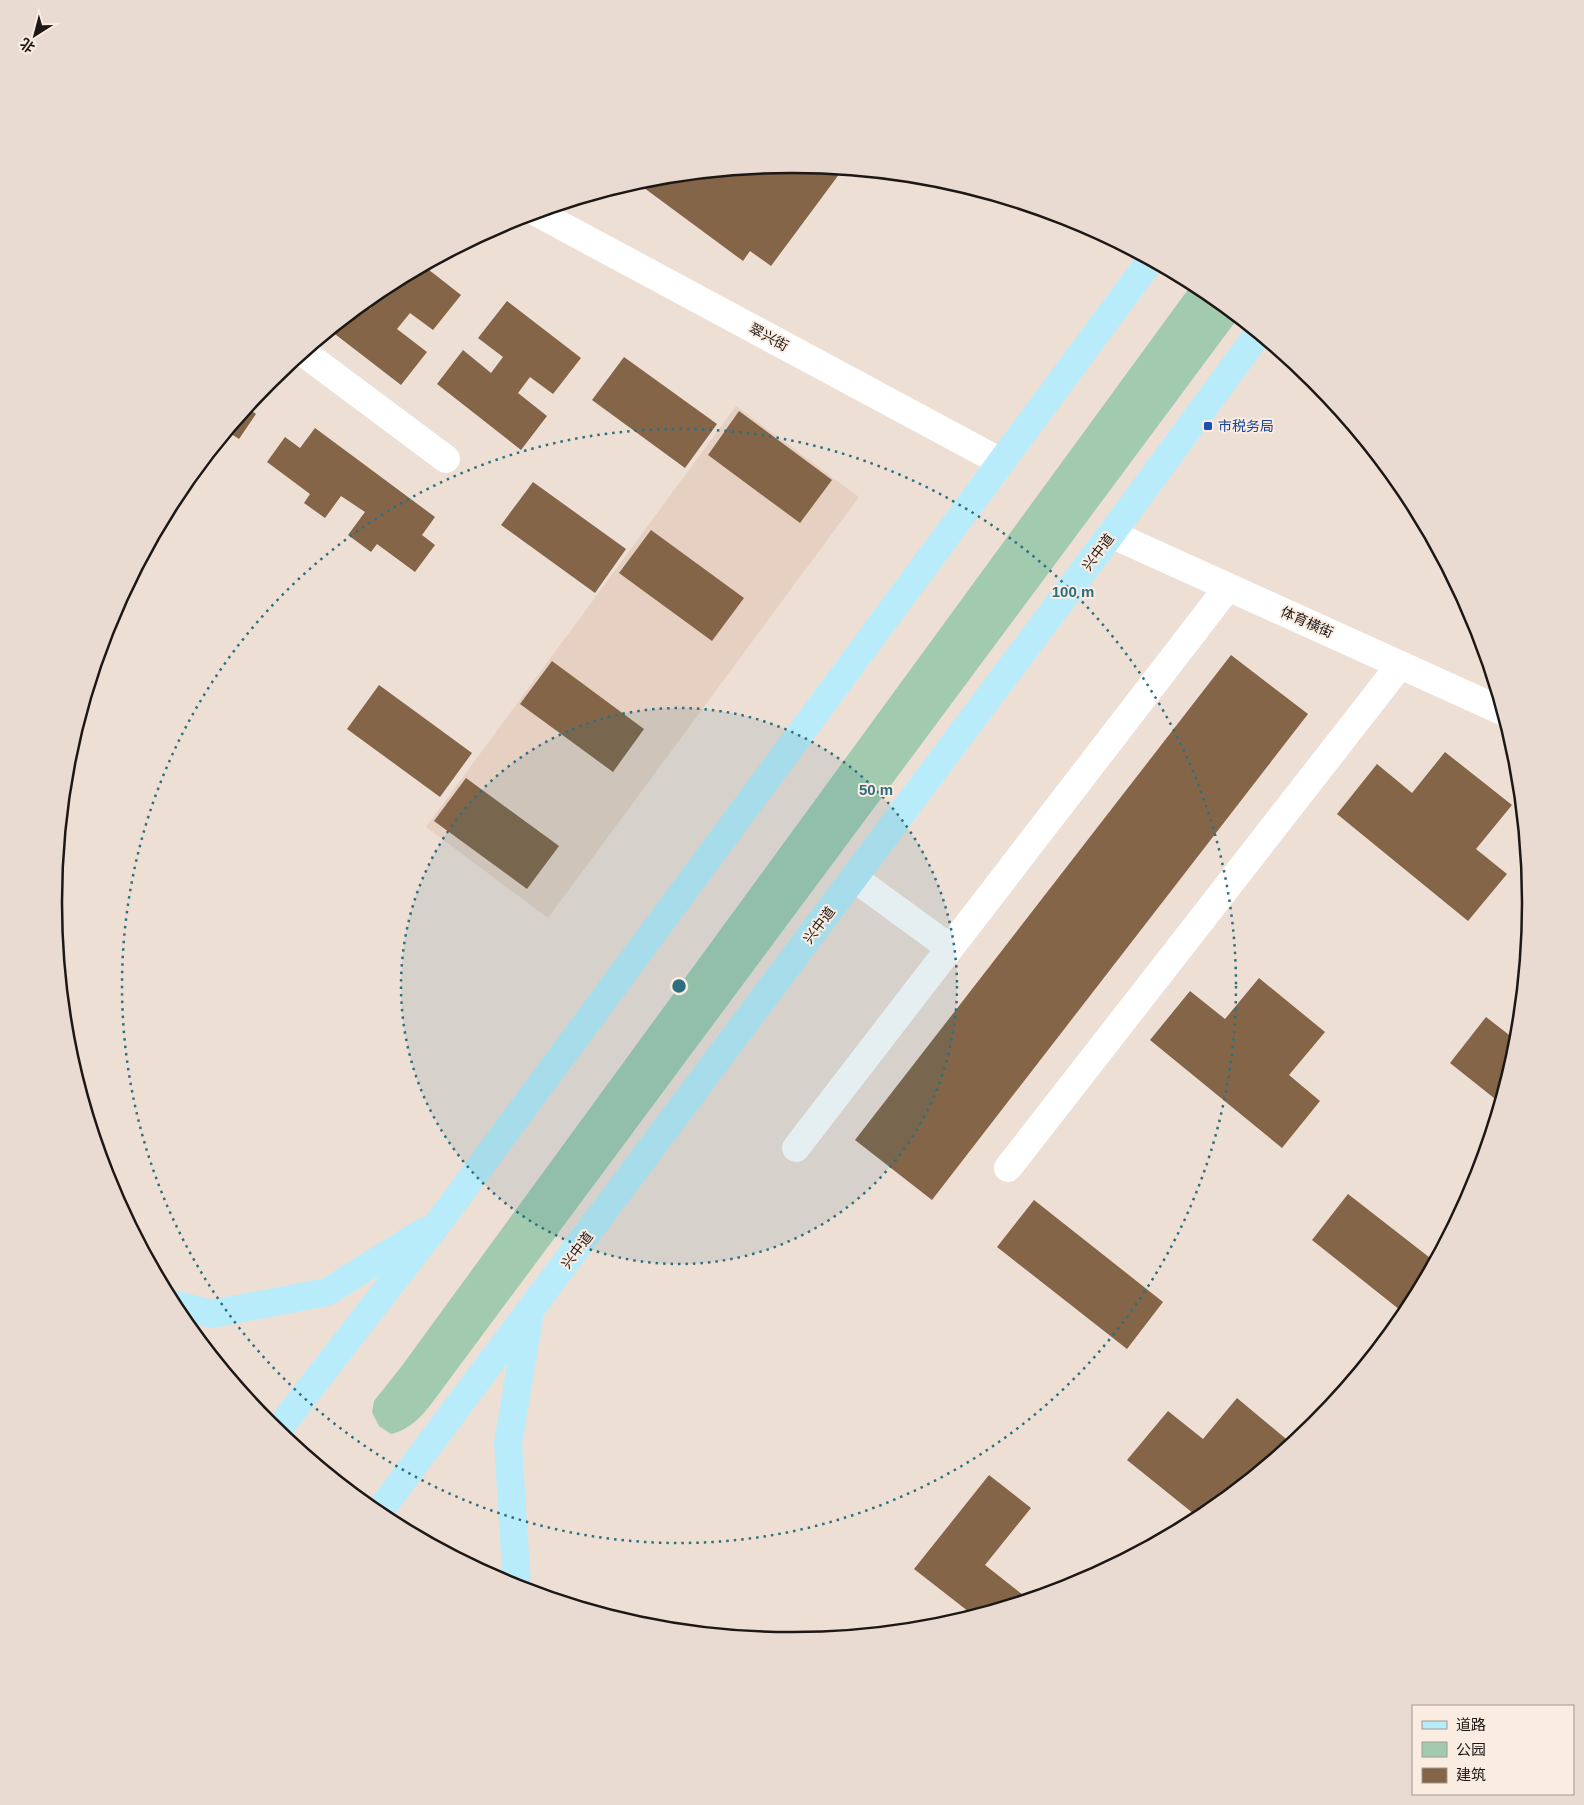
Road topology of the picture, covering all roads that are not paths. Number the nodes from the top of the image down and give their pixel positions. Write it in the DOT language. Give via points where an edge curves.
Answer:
graph roads {
  1 [pos="545,217"];
  2 [pos="1147,265"];
  3 [pos="1254,339"];
  4 [pos="308,356"];
  5 [pos="446,459"];
  6 [pos="1001,462"];
  7 [pos="1112,534"];
  8 [pos="1228,586"];
  9 [pos="1400,665"];
  10 [pos="1495,708"];
  11 [pos="854,878"];
  12 [pos="950,948"];
  13 [pos="796,1148"];
  14 [pos="1008,1168"];
  15 [pos="439,1222"];
  16 [pos="184,1307"];
  17 [pos="530,1314"];
  18 [pos="282,1424"];
  19 [pos="384,1507"];
  20 [pos="516,1577"];
  1 -- 6 [label="street, 翠兴街"];
  2 -- 6 [label="main road"];
  3 -- 7 [label="main road, 兴中道"];
  4 -- 5 [label="street"];
  6 -- 15 [label="main road"];
  7 -- 8 [label="street, 体育横街"];
  7 -- 11 [label="main road, 兴中道"];
  8 -- 9 [label="street, 体育横街"];
  8 -- 12 [label="street"];
  9 -- 10 [label="street, 体育横街"];
  9 -- 14 [label="street"];
  11 -- 12 [label="street"];
  11 -- 17 [label="main road, 兴中道"];
  12 -- 13 [label="street"];
  15 -- 16 [label="main road" via="328,1292 212,1314"];
  15 -- 18 [label="main road"];
  17 -- 19 [label="main road, 兴中道"];
  17 -- 20 [label="main road" via="508,1443"];
}
